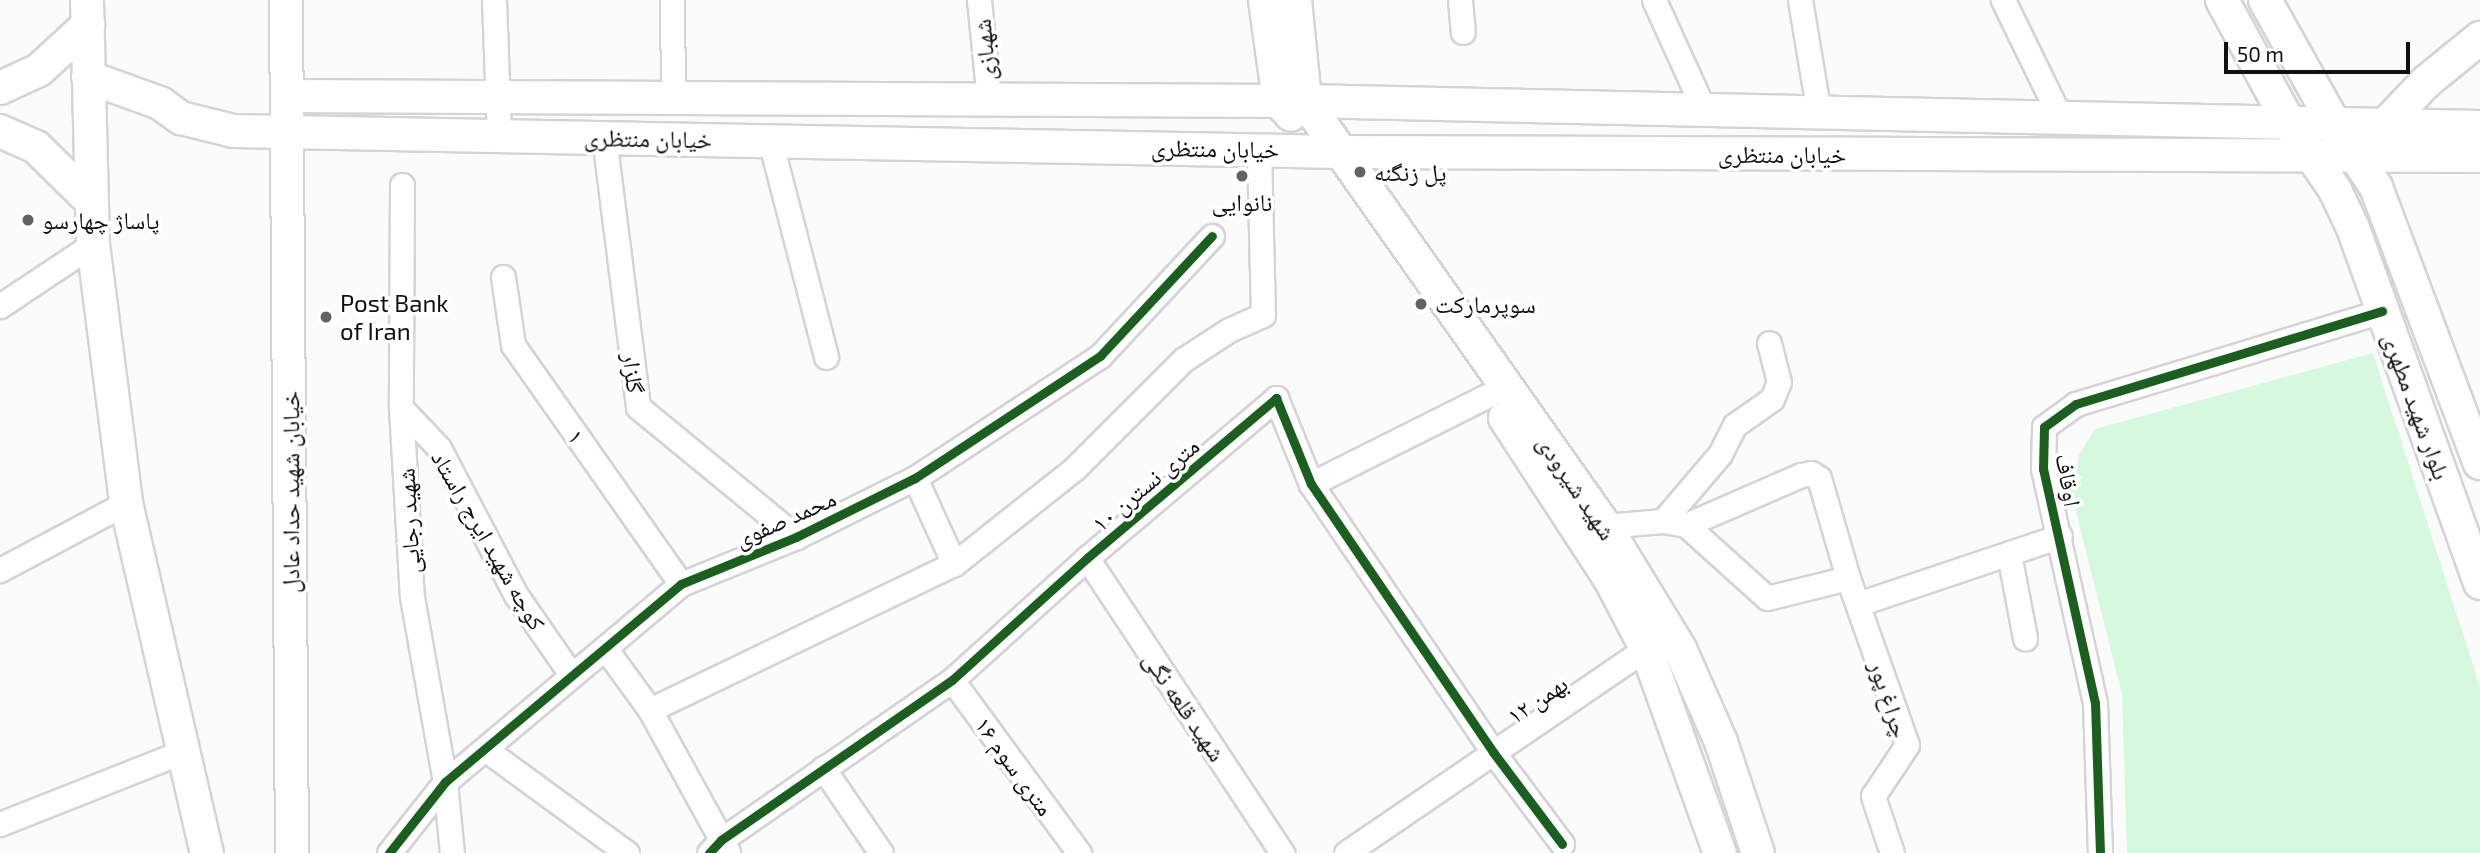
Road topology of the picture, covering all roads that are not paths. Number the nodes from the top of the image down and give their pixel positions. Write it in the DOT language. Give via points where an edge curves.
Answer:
graph roads {
  1 [pos="286,0"];
  2 [pos="494,0"];
  3 [pos="672,0"];
  4 [pos="979,0"];
  5 [pos="1265,0"];
  6 [pos="1295,0"];
  7 [pos="1460,0"];
  8 [pos="1654,0"];
  9 [pos="1800,0"];
  10 [pos="2003,0"];
  11 [pos="2222,0"];
  12 [pos="2265,0"];
  13 [pos="88,13"];
  14 [pos="1463,32"];
  15 [pos="2480,38"];
  16 [pos="88,77"];
  17 [pos="0,89"];
  18 [pos="288,96"];
  19 [pos="497,97"];
  20 [pos="673,98"];
  21 [pos="989,101"];
  22 [pos="1292,101"];
  23 [pos="1705,112"];
  24 [pos="1819,114"];
  25 [pos="2060,117"];
  26 [pos="2290,123"];
  27 [pos="2334,125"];
  28 [pos="2480,127"];
  29 [pos="0,131"];
  30 [pos="288,131"];
  31 [pos="499,135"];
  32 [pos="604,137"];
  33 [pos="770,140"];
  34 [pos="2385,140"];
  35 [pos="1259,149"];
  36 [pos="1329,151"];
  37 [pos="2353,153"];
  38 [pos="2313,156"];
  39 [pos="2480,156"];
  40 [pos="402,185"];
  41 [pos="89,199"];
  42 [pos="1212,236"];
  43 [pos="93,244"];
  44 [pos="503,277"];
  45 [pos="0,306"];
  46 [pos="2382,311"];
  47 [pos="1769,343"];
  48 [pos="826,357"];
  49 [pos="1489,395"];
  50 [pos="401,408"];
  51 [pos="2480,463"];
  52 [pos="915,478"];
  53 [pos="1311,484"];
  54 [pos="125,503"];
  55 [pos="1662,521"];
  56 [pos="1686,525"];
  57 [pos="1605,526"];
  58 [pos="2060,536"];
  59 [pos="796,537"];
  60 [pos="2009,554"];
  61 [pos="1087,558"];
  62 [pos="954,564"];
  63 [pos="0,570"];
  64 [pos="2478,570"];
  65 [pos="1848,578"];
  66 [pos="681,584"];
  67 [pos="1858,604"];
  68 [pos="2025,638"];
  69 [pos="605,648"];
  70 [pos="1646,648"];
  71 [pos="572,676"];
  72 [pos="952,680"];
  73 [pos="650,710"];
  74 [pos="485,749"];
  75 [pos="184,751"];
  76 [pos="1493,752"];
  77 [pos="823,768"];
  78 [pos="445,782"];
  79 [pos="0,824"];
  80 [pos="1562,844"];
  81 [pos="289,848"];
  82 [pos="720,849"];
  83 [pos="207,853"];
  84 [pos="388,853"];
  85 [pos="452,853"];
  86 [pos="626,853"];
  87 [pos="881,853"];
  88 [pos="1079,853"];
  89 [pos="1282,853"];
  90 [pos="1346,853"];
  91 [pos="1720,853"];
  92 [pos="1758,853"];
  93 [pos="1892,853"];
  94 [pos="2100,853"];
  1 -- 18 [label="main road, خیابان شهید حداد عادل"];
  2 -- 19 [label="street"];
  3 -- 20 [label="street"];
  4 -- 21 [label="street, شهبازی"];
  5 -- 22 [label="main road"];
  6 -- 22 [label="main road"];
  7 -- 14 [label="street"];
  8 -- 23 [label="street"];
  9 -- 24 [label="street"];
  10 -- 25 [label="street"];
  11 -- 26 [label="main road, بلوار شهید مطهری"];
  12 -- 27 [label="main road, بلوار شهید مطهری"];
  13 -- 16 [label="main road"];
  13 -- 17 [label="main road" via="39,70"];
  15 -- 34 [label="main road" via="2426,82"];
  16 -- 30 [label="main road, خیابان منتظری" via="160,103 181,118 233,131"];
  16 -- 41 [label="main road"];
  18 -- 19 [label="main road, خیابان منتظری"];
  18 -- 30 [label="main road, خیابان شهید حداد عادل"];
  19 -- 20 [label="main road, خیابان منتظری"];
  19 -- 31 [label="street"];
  20 -- 21 [label="main road, خیابان منتظری"];
  21 -- 22 [label="main road, خیابان منتظری"];
  22 -- 23 [label="main road, خیابان منتظری"];
  22 -- 36 [label="main road"];
  23 -- 24 [label="main road, خیابان منتظری"];
  24 -- 25 [label="main road, خیابان منتظری"];
  25 -- 26 [label="main road, خیابان منتظری"];
  26 -- 27 [label="main road, خیابان منتظری"];
  26 -- 38 [label="main road, بلوار شهید مطهری"];
  27 -- 34 [label="main road, خیابان منتظری"];
  27 -- 37 [label="main road, بلوار شهید مطهری"];
  28 -- 34 [label="main road"];
  29 -- 41 [label="main road" via="36,147"];
  30 -- 31 [label="main road, خیابان منتظری"];
  30 -- 81 [label="main road, خیابان شهید حداد عادل"];
  31 -- 32 [label="main road, خیابان منتظری"];
  32 -- 33 [label="main road, خیابان منتظری"];
  32 -- 59 [label="street, گلزار" via="639,407"];
  33 -- 35 [label="main road, خیابان منتظری"];
  33 -- 48 [label="street"];
  34 -- 37 [label="main road, خیابان منتظری"];
  34 -- 39 [label="main road"];
  35 -- 36 [label="main road, خیابان منتظری"];
  35 -- 62 [label="street" via="1264,315 1229,330 1183,360 1075,468"];
  36 -- 38 [label="main road, خیابان منتظری"];
  36 -- 49 [label="main road, شهید شیرودی"];
  36 -- 57 [label="main road, شهید شیرودی"];
  37 -- 38 [label="main road, خیابان منتظری"];
  37 -- 51 [label="main road, بلوار شهید مطهری" via="2375,187 2398,240"];
  38 -- 46 [label="main road, بلوار شهید مطهری" via="2353,228"];
  40 -- 50 [label="street, شهید رجایی"];
  41 -- 43 [label="main road"];
  42 -- 52 [label="street, محمد صفوی" via="1100,356"];
  43 -- 45 [label="street"];
  43 -- 54 [label="main road"];
  44 -- 66 [label="street, ۱" via="513,345"];
  46 -- 58 [label="street, اوقاف" via="2076,404 2044,427 2043,469"];
  46 -- 64 [label="main road, بلوار شهید مطهری"];
  47 -- 55 [label="street" via="1779,382 1772,398 1735,425 1720,454"];
  49 -- 53 [label="street"];
  49 -- 70 [label="main road, شهید شیرودی" via="1610,579"];
  50 -- 71 [label="street, کوچه شهید ایرج راستاد" via="439,448 516,595"];
  50 -- 78 [label="street, شهید رجایی" via="412,597"];
  52 -- 59 [label="street, محمد صفوی"];
  52 -- 62 [label="street"];
  53 -- 61 [label="street, ۱۰ متری نسترن" via="1276,398"];
  53 -- 76 [label="street, ۱۰ متری نسترن"];
  54 -- 63 [label="street"];
  54 -- 75 [label="main road"];
  55 -- 56 [label="street"];
  55 -- 57 [label="street"];
  56 -- 65 [label="street" via="1768,598"];
  56 -- 65 [label="street, چراغ پور" via="1811,473 1819,478"];
  57 -- 92 [label="main road, شهید شیرودی" via="1680,649 1721,741"];
  58 -- 60 [label="street"];
  58 -- 94 [label="street, اوقاف" via="2095,703"];
  59 -- 66 [label="street, محمد صفوی"];
  60 -- 67 [label="street"];
  60 -- 68 [label="street"];
  61 -- 72 [label="street, ۱۰ متری نسترن"];
  61 -- 89 [label="street, شهید قلعه نگی"];
  62 -- 73 [label="street"];
  65 -- 67 [label="street, چراغ پور"];
  66 -- 69 [label="street, محمد صفوی"];
  67 -- 93 [label="street, چراغ پور" via="1907,745 1873,796"];
  69 -- 71 [label="street, محمد صفوی"];
  69 -- 73 [label="street"];
  70 -- 76 [label="street, ۱۲ بهمن"];
  70 -- 91 [label="main road, شهید شیرودی"];
  71 -- 74 [label="street, محمد صفوی"];
  72 -- 77 [label="street, ۱۰ متری نسترن"];
  72 -- 88 [label="street, ۱۶ متری سوم"];
  73 -- 82 [label="street"];
  74 -- 78 [label="street, محمد صفوی"];
  74 -- 86 [label="street"];
  75 -- 79 [label="street"];
  75 -- 83 [label="main road"];
  76 -- 80 [label="street, ۱۰ متری نسترن"];
  76 -- 90 [label="street, ۱۲ بهمن"];
  77 -- 82 [label="street, ۱۰ متری نسترن"];
  77 -- 87 [label="street"];
  78 -- 84 [label="street, محمد صفوی"];
  78 -- 85 [label="street, شهید رجایی"];
}
